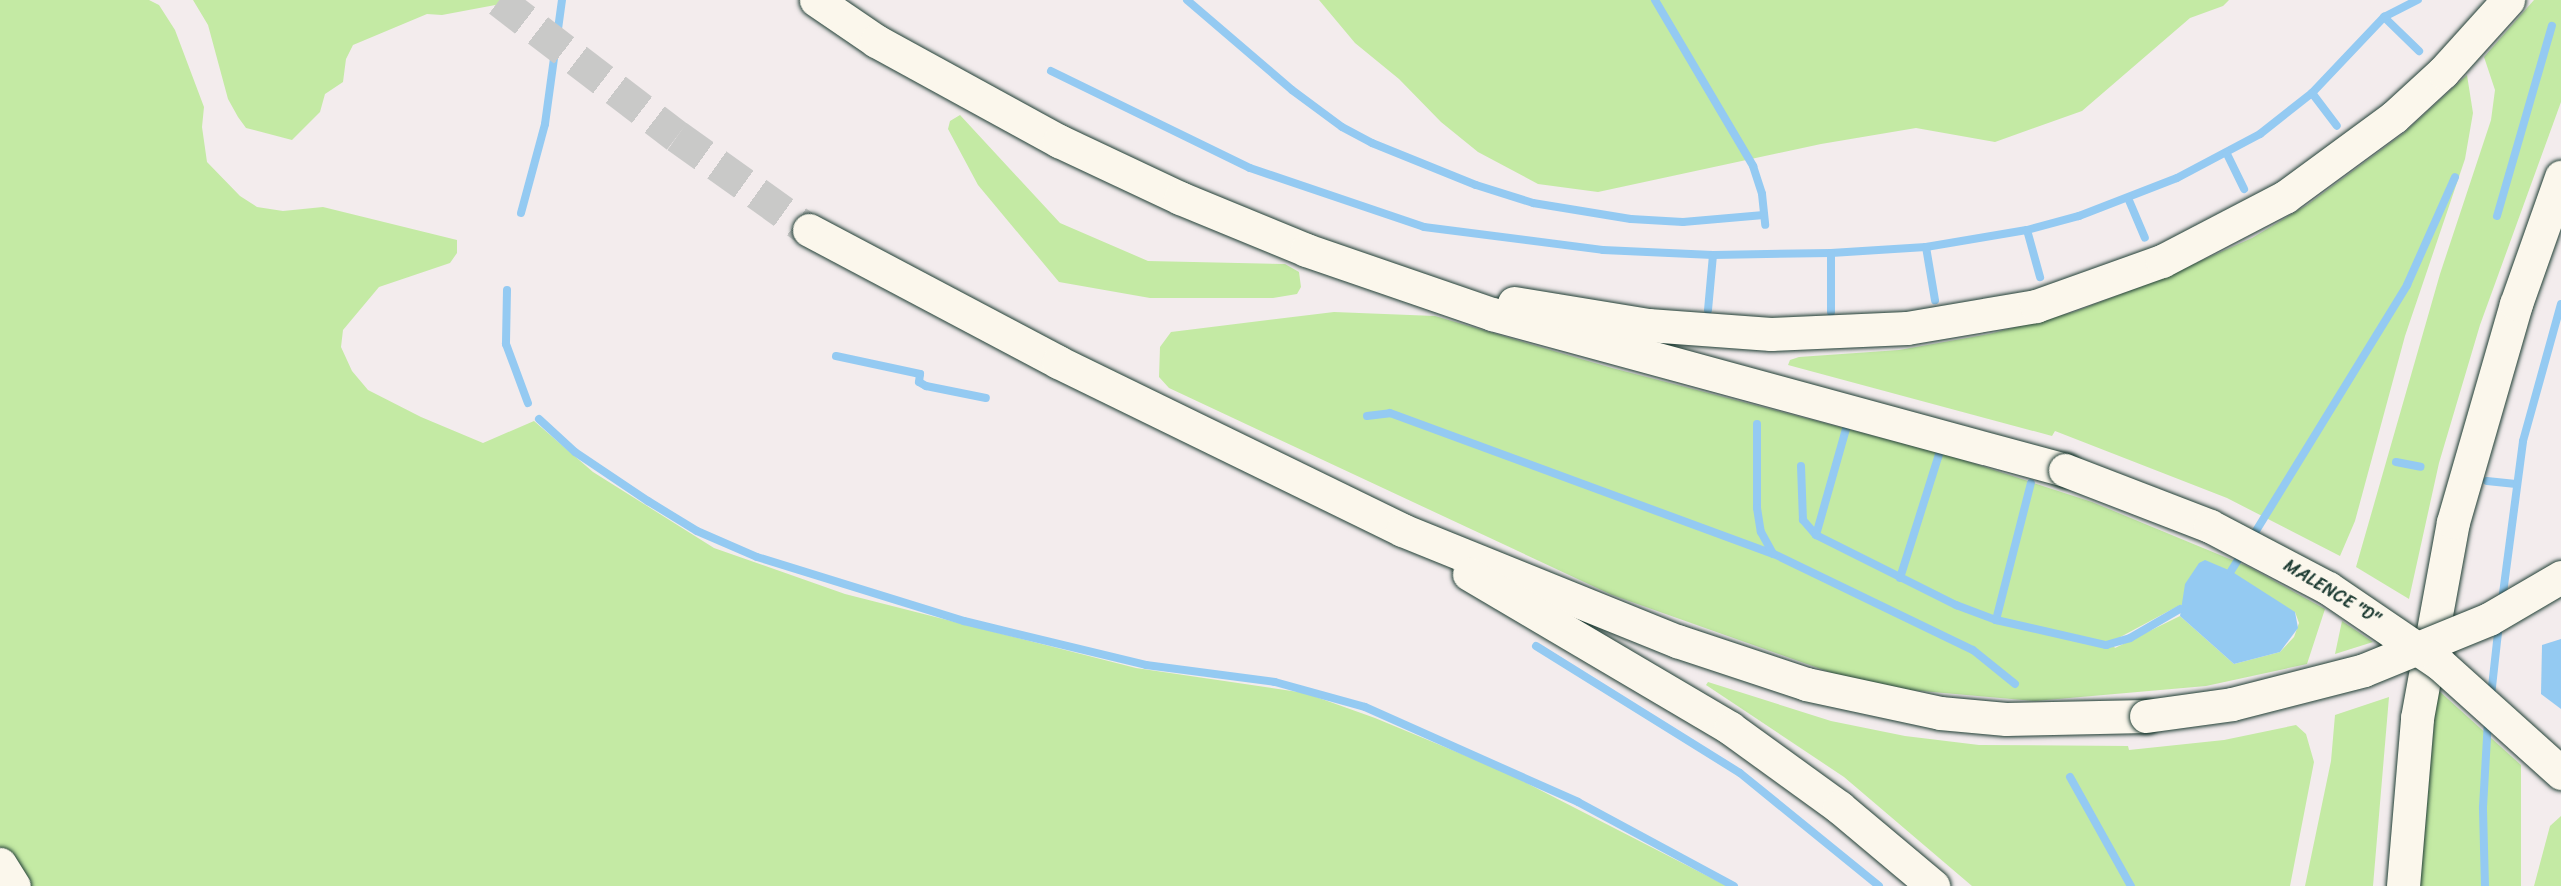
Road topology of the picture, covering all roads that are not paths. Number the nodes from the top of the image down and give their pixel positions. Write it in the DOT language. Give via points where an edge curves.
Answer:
graph roads {
  1 [pos="816,0"];
  2 [pos="2508,0"];
  3 [pos="2561,177"];
  4 [pos="809,230"];
  5 [pos="1458,302"];
  6 [pos="1402,530"];
  7 [pos="2561,577"];
  8 [pos="2561,773"];
  9 [pos="0,864"];
  10 [pos="15,886"];
  11 [pos="1934,886"];
  12 [pos="2403,886"];
  1 -- 5 [label="main road" via="918,65 1117,170 1306,250"];
  2 -- 5 [label="main road" via="2443,72 2394,117 2285,197 2162,261 2036,306 1907,328 1771,334 1648,325 1550,307"];
  3 -- 12 [label="main road" via="2502,348 2453,522 2417,718"];
  4 -- 6 [label="main road" via="1058,362"];
  5 -- 8 [label="main road, MALENCE \"D\", bridge" via="2065,470 2210,526 2328,588 2440,663"];
  6 -- 7 [label="main road, bridge" via="1677,641 1806,684 1940,713 2006,719 2146,716 2232,704 2364,670 2488,619"];
  6 -- 11 [label="main road" via="1557,626 1674,692 1776,759"];
  9 -- 10 [label="main road"];
}
